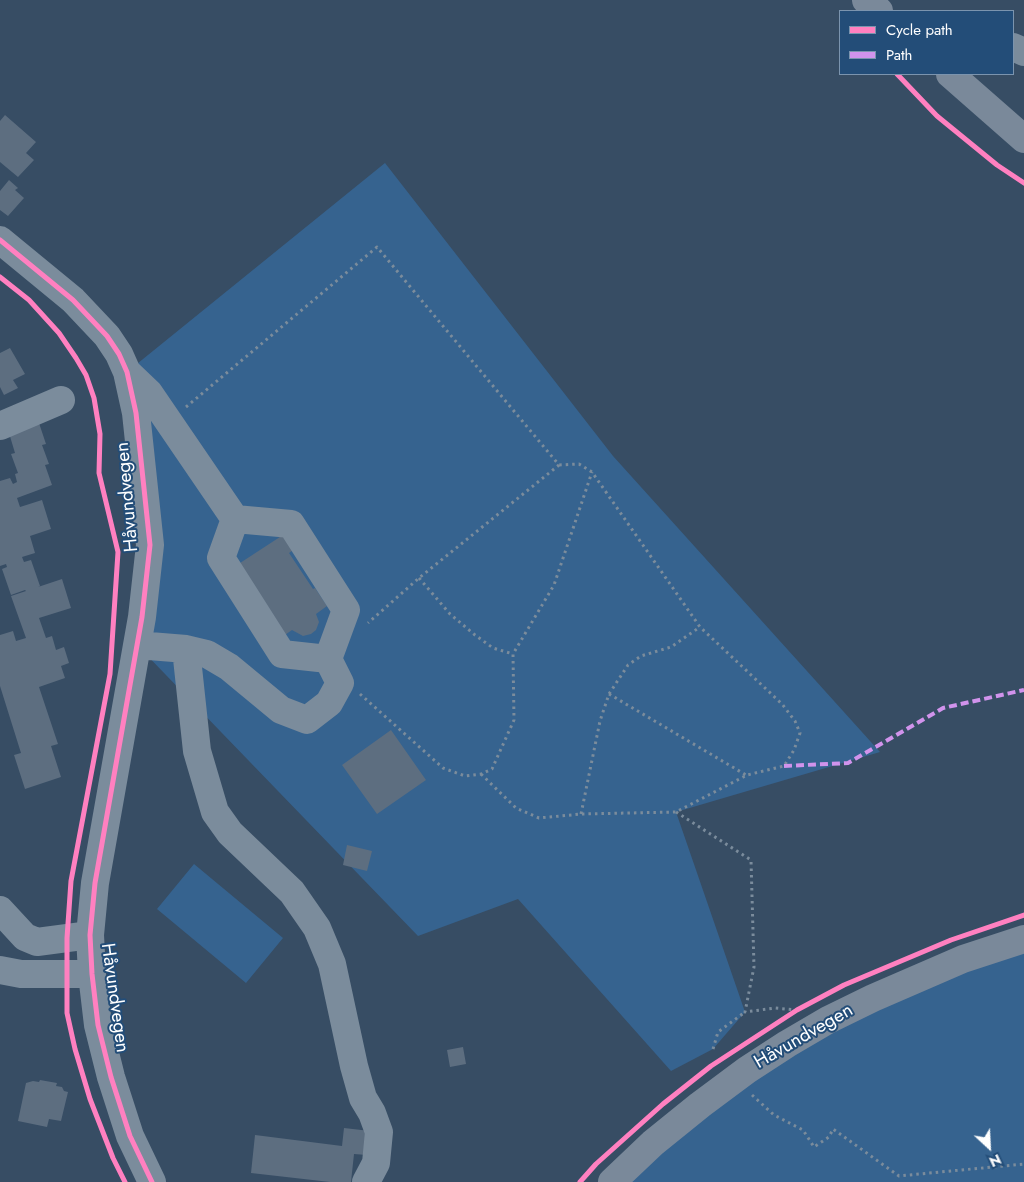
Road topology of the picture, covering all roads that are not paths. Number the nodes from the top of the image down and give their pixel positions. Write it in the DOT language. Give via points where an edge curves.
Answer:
graph roads {
  1 [pos="866,0"];
  2 [pos="878,10"];
  3 [pos="951,75"];
  4 [pos="1024,139"];
  5 [pos="0,240"];
  6 [pos="127,372"];
  7 [pos="61,400"];
  8 [pos="0,426"];
  9 [pos="235,519"];
  10 [pos="137,645"];
  11 [pos="186,649"];
  12 [pos="334,671"];
  13 [pos="0,910"];
  14 [pos="90,935"];
  15 [pos="1024,939"];
  16 [pos="37,942"];
  17 [pos="0,970"];
  18 [pos="40,974"];
  19 [pos="92,974"];
  20 [pos="152,1182"];
  21 [pos="366,1182"];
  22 [pos="612,1182"];
  1 -- 2 [label="main road"];
  3 -- 4 [label="main road"];
  5 -- 6 [label="street, Håvundvegen" via="47,277 93,320 119,354"];
  6 -- 9 [label="street" via="150,393"];
  6 -- 10 [label="street, Håvundvegen" via="136,413 150,545"];
  7 -- 8 [label="street"];
  9 -- 12 [label="street" via="221,558 282,654"];
  9 -- 12 [label="street" via="291,524 346,610"];
  10 -- 11 [label="street"];
  10 -- 14 [label="street, Håvundvegen" via="94,883"];
  11 -- 12 [label="street" via="207,654 229,667 281,710 307,720 330,703"];
  11 -- 21 [label="street" via="197,751 215,812 230,833 292,892 317,928 332,964 356,1074 379,1132 376,1163"];
  13 -- 16 [label="street" via="25,937"];
  14 -- 16 [label="street, Håvundvegen"];
  14 -- 19 [label="street, Håvundvegen"];
  15 -- 22 [label="main road, Håvundvegen" via="964,959 873,998 796,1040 747,1070 700,1105"];
  16 -- 18 [label="street"];
  17 -- 18 [label="street"];
  18 -- 19 [label="street"];
  19 -- 20 [label="street, Håvundvegen" via="98,1025 111,1077 130,1136"];
}
